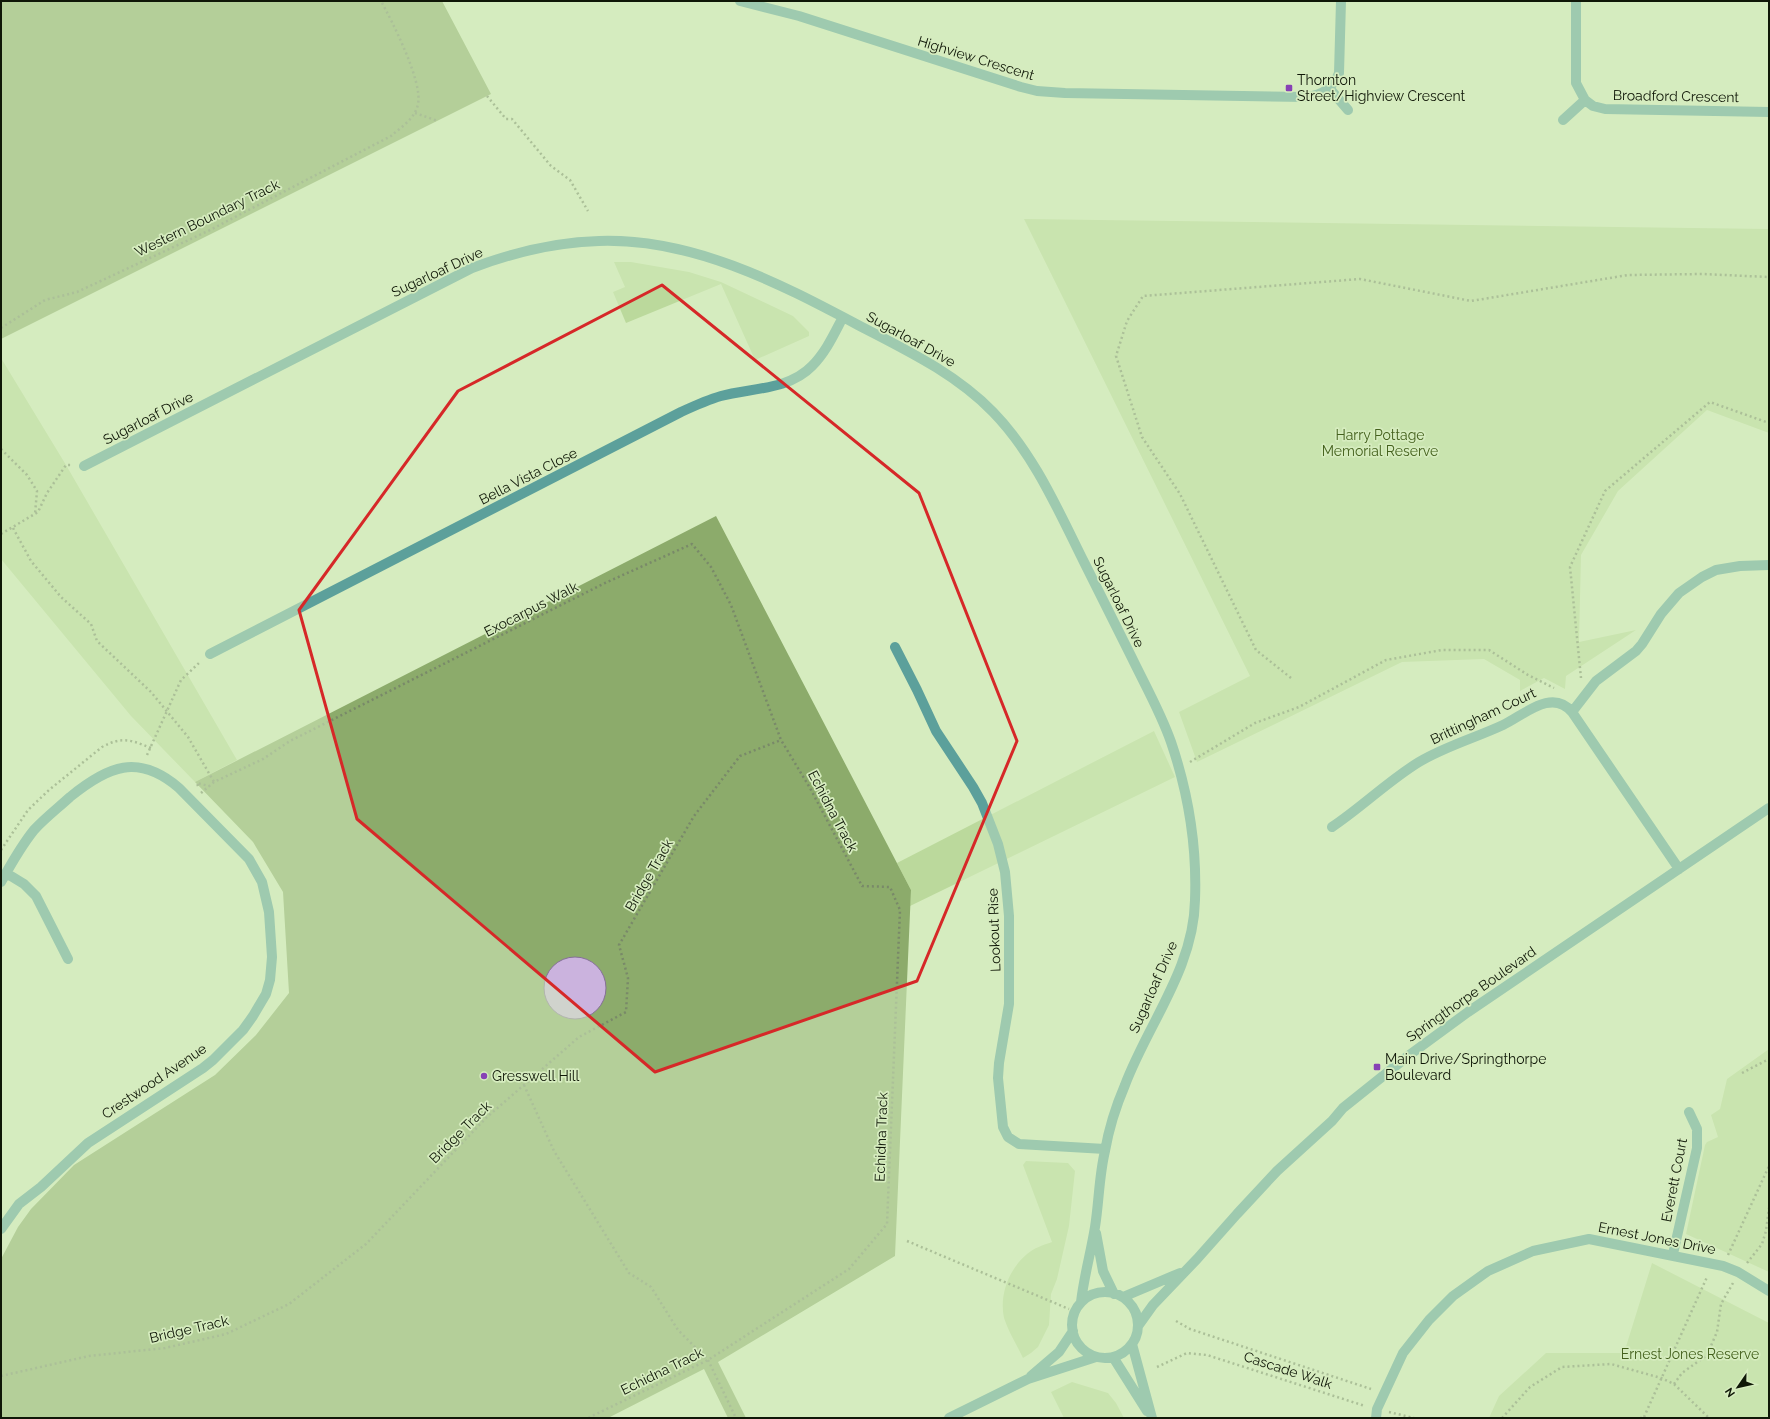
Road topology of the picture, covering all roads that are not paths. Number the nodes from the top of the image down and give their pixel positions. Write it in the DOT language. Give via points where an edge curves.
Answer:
graph roads {
  1 [pos="740,1"];
  2 [pos="1341,1"];
  3 [pos="1576,1"];
  4 [pos="1330,88"];
  5 [pos="1586,100"];
  6 [pos="1348,110"];
  7 [pos="1769,112"];
  8 [pos="1563,120"];
  9 [pos="843,317"];
  10 [pos="84,466"];
  11 [pos="1769,565"];
  12 [pos="894,647"];
  13 [pos="210,654"];
  14 [pos="1572,712"];
  15 [pos="1769,808"];
  16 [pos="1332,827"];
  17 [pos="1679,869"];
  18 [pos="4,877"];
  19 [pos="68,959"];
  20 [pos="1689,1112"];
  21 [pos="1105,1150"];
  22 [pos="1095,1227"];
  23 [pos="1,1229"];
  24 [pos="1673,1254"];
  25 [pos="1184,1272"];
  26 [pos="1769,1291"];
  27 [pos="1118,1296"];
  28 [pos="1082,1302"];
  29 [pos="1138,1326"];
  30 [pos="1073,1331"];
  31 [pos="1132,1344"];
  32 [pos="1096,1357"];
  33 [pos="1113,1357"];
  34 [pos="1028,1379"];
  35 [pos="1377,1414"];
  36 [pos="949,1418"];
  37 [pos="1152,1418"];
  1 -- 4 [label="street, Highview Crescent" via="799,16 1037,91 1307,97 1316,96"];
  2 -- 4 [label="street" via="1340,68 1336,81"];
  3 -- 5 [label="street" via="1576,83"];
  4 -- 6 [label="street"];
  5 -- 7 [label="street, Broadford Crescent" via="1593,106 1605,109"];
  5 -- 8 [label="street"];
  9 -- 10 [label="street, Sugarloaf Drive" via="728,263 656,244 600,240 515,253 447,280"];
  9 -- 13 [label="street, Bella Vista Close" via="821,355 798,377 772,386 720,396 681,412"];
  9 -- 21 [label="street, Sugarloaf Drive" via="908,350 954,380 993,412 1023,448 1045,486 1146,686 1179,769 1192,834 1195,868 1194,924 1173,985 1125,1084"];
  11 -- 14 [label="street" via="1727,567 1716,570 1690,585 1670,602 1649,636 1636,651 1596,681"];
  12 -- 21 [label="street, Lookout Rise" via="936,731 982,803 998,844 1005,872 1010,916 1009,1004 998,1078 1001,1118 1005,1133 1019,1144"];
  14 -- 16 [label="street, Brittingham Court" via="1562,703 1549,701 1502,725 1439,751 1402,773"];
  14 -- 17 [label="street, Brittingham Court"];
  15 -- 17 [label="street, Springthorpe Boulevard"];
  17 -- 25 [label="street, Springthorpe Boulevard" via="1444,1029 1358,1095 1277,1172"];
  18 -- 19 [label="street" via="24,884 36,896"];
  18 -- 23 [label="street, Crestwood Avenue" via="34,830 84,786 121,767 153,771 196,798 249,858 262,882 269,912 272,957 270,980 261,1004 246,1025 213,1060 88,1143 19,1204"];
  20 -- 24 [label="street, Everett Court" via="1697,1129 1697,1148"];
  21 -- 22 [label="street, Sugarloaf Drive"];
  22 -- 27 [label="street, Sugarloaf Drive" via="1101,1264"];
  22 -- 28 [label="street, Sugarloaf Drive" via="1084,1277"];
  24 -- 26 [label="street, Ernest Jones Drive" via="1723,1266"];
  24 -- 35 [label="street, Ernest Jones Drive" via="1589,1239 1534,1252 1488,1272 1453,1296 1429,1320 1403,1353"];
  25 -- 27 [label="street, Springthorpe Boulevard"];
  25 -- 29 [label="street, Springthorpe Boulevard" via="1153,1305"];
  27 -- 28 [label="street" via="1097,1293"];
  27 -- 29 [label="street" via="1131,1305"];
  28 -- 30 [label="street" via="1075,1311"];
  29 -- 31 [label="street"];
  30 -- 32 [label="street" via="1081,1347"];
  30 -- 34 [label="street" via="1059,1352"];
  31 -- 33 [label="street" via="1120,1355"];
  31 -- 37 [label="street"];
  32 -- 33 [label="street"];
  32 -- 34 [label="street"];
  33 -- 37 [label="street"];
  34 -- 36 [label="street"];
}
